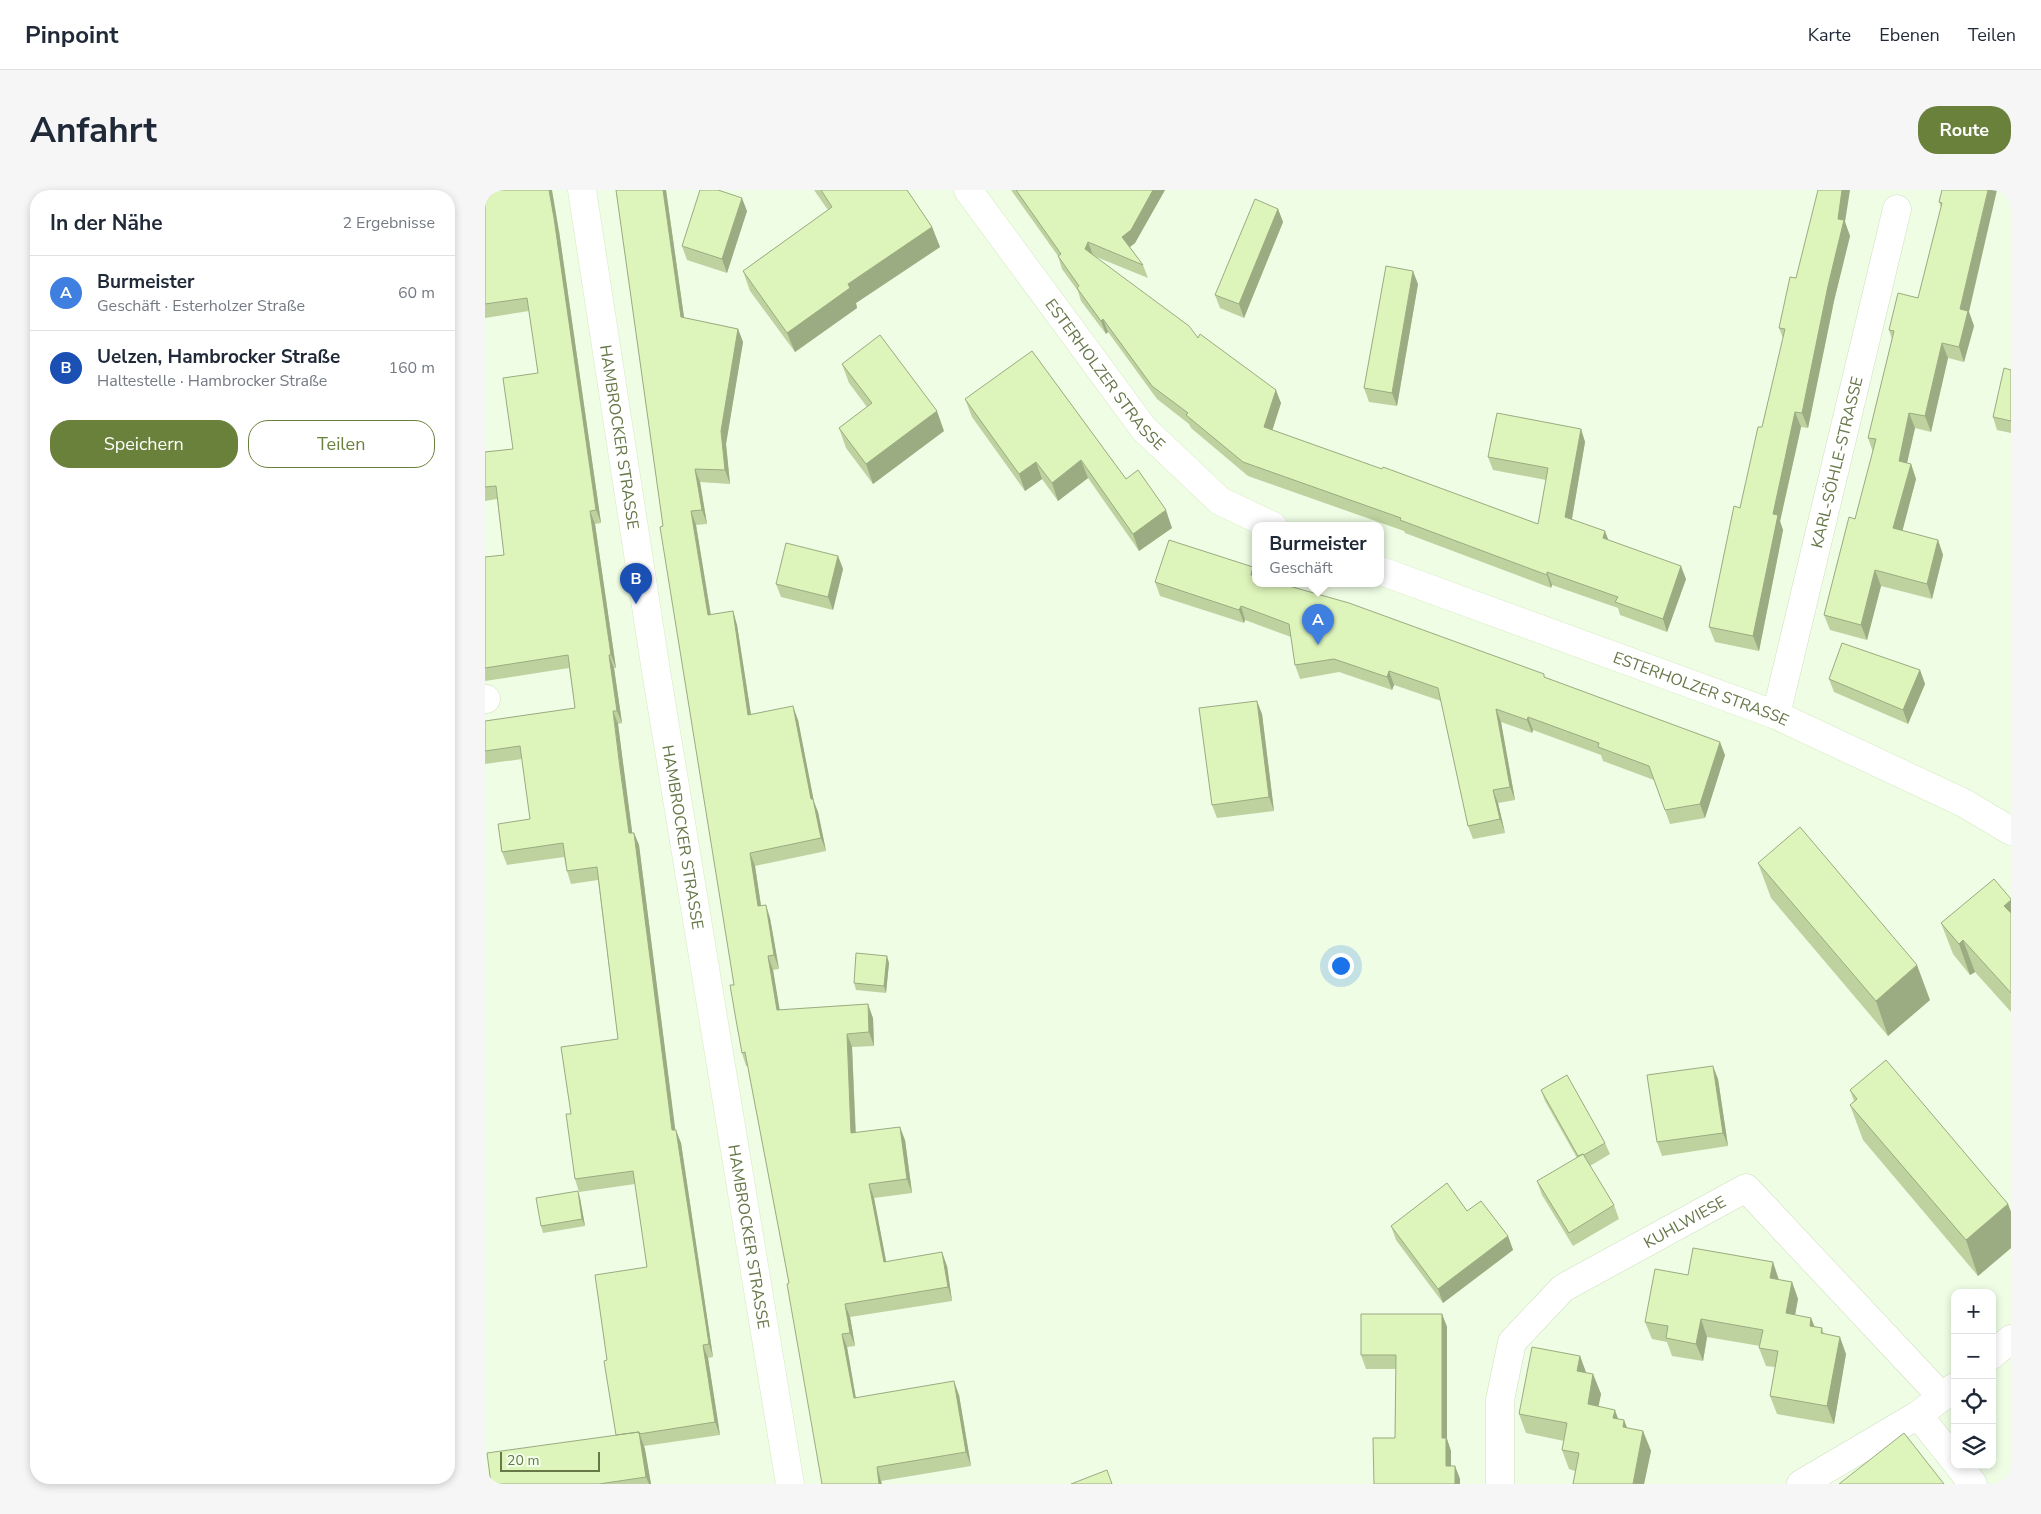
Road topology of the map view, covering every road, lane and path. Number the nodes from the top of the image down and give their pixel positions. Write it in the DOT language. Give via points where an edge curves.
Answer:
graph roads {
  1 [pos="582,190"];
  2 [pos="967,190"];
  3 [pos="1897,209"];
  4 [pos="1265,522"];
  5 [pos="1384,572"];
  6 [pos="1776,715"];
  7 [pos="2011,831"];
  8 [pos="2011,1340"];
  9 [pos="1996,1352"];
  10 [pos="1949,1392"];
  11 [pos="1917,1415"];
  12 [pos="1951,1456"];
  13 [pos="1961,1469"];
  14 [pos="790,1484"];
  15 [pos="1500,1484"];
  16 [pos="1801,1484"];
  17 [pos="1973,1484"];
  1 -- 14 [label="street, HAMBROCKER STRASSE" via="658,681"];
  2 -- 4 [label="street, ESTERHOLZER STRASSE" via="1144,429 1220,501"];
  3 -- 6 [label="street, KARL-SÖHLE-STRASSE"];
  5 -- 6 [label="street, ESTERHOLZER STRASSE"];
  6 -- 7 [label="street, ESTERHOLZER STRASSE" via="1964,803"];
  8 -- 9 [label="street"];
  10 -- 11 [label="street"];
  10 -- 15 [label="street, KUHLWIESE" via="1746,1188 1563,1288 1512,1342 1500,1400"];
  11 -- 12 [label="street"];
  11 -- 16 [label="street"];
  13 -- 17 [label="street"];
}
